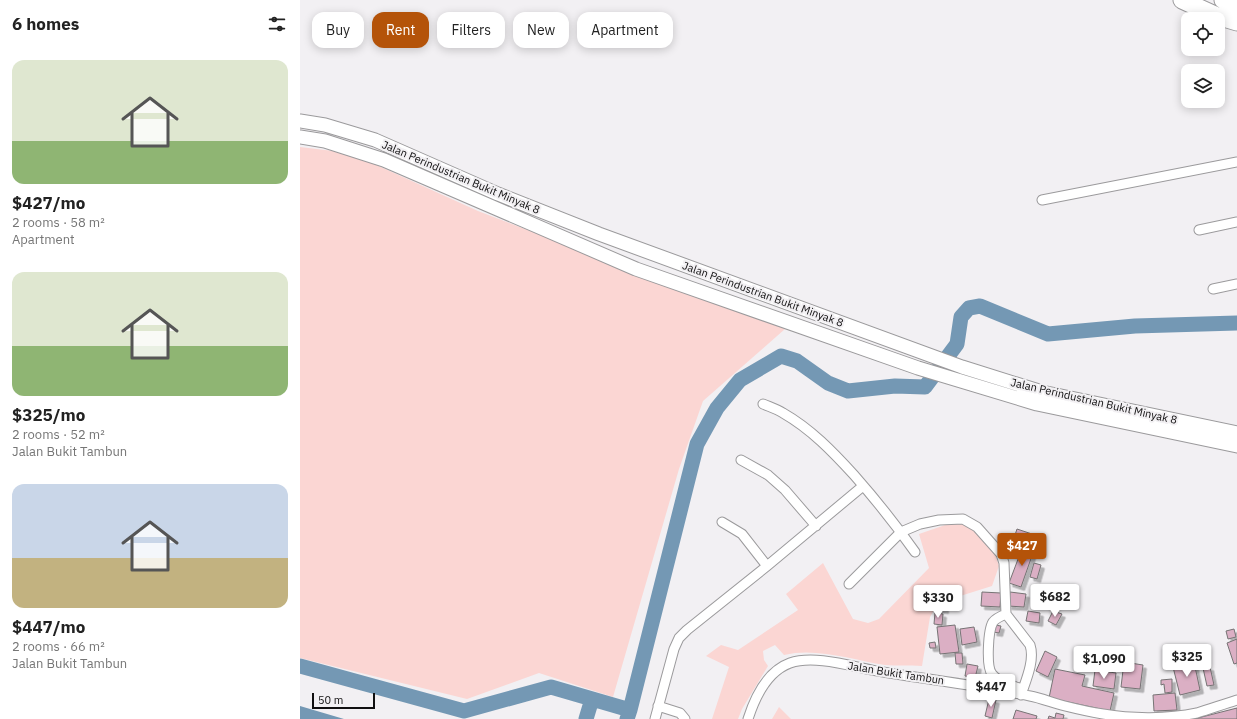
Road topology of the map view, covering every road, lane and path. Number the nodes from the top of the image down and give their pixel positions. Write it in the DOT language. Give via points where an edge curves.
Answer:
graph roads {
  1 [pos="1182,0"];
  2 [pos="1223,0"];
  3 [pos="1237,5"];
  4 [pos="1237,22"];
  5 [pos="300,121"];
  6 [pos="300,137"];
  7 [pos="1237,162"];
  8 [pos="1042,200"];
  9 [pos="1237,222"];
  10 [pos="1200,230"];
  11 [pos="641,250"];
  12 [pos="636,269"];
  13 [pos="1237,284"];
  14 [pos="1213,289"];
  15 [pos="763,404"];
  16 [pos="1237,433"];
  17 [pos="1237,446"];
  18 [pos="741,460"];
  19 [pos="863,486"];
  20 [pos="722,522"];
  21 [pos="816,526"];
  22 [pos="901,532"];
  23 [pos="915,552"];
  24 [pos="767,566"];
  25 [pos="849,584"];
  26 [pos="1006,614"];
  27 [pos="1022,692"];
  28 [pos="1237,700"];
  29 [pos="658,706"];
  30 [pos="1166,718"];
  31 [pos="655,719"];
  32 [pos="685,719"];
  33 [pos="748,719"];
  1 -- 4 [label="highway"];
  2 -- 3 [label="highway"];
  5 -- 11 [label="street, Jalan Perindustrian Bukit Minyak 8" via="324,125 375,140 498,194"];
  6 -- 12 [label="street, Jalan Perindustrian Bukit Minyak 8" via="325,141 384,160"];
  7 -- 8 [label="street"];
  9 -- 10 [label="street"];
  11 -- 12 [label="street"];
  11 -- 16 [label="street, Jalan Perindustrian Bukit Minyak 8" via="962,367 1042,392"];
  12 -- 17 [label="street, Jalan Perindustrian Bukit Minyak 8" via="918,368 1036,404"];
  13 -- 14 [label="street"];
  15 -- 19 [label="street" via="782,412 803,426 829,448"];
  18 -- 21 [label="street" via="768,475 785,490"];
  19 -- 21 [label="street"];
  19 -- 22 [label="street"];
  20 -- 24 [label="street" via="742,534"];
  21 -- 24 [label="street"];
  22 -- 23 [label="street"];
  22 -- 25 [label="street"];
  22 -- 26 [label="street" via="939,520 963,519 977,527 1001,554 1004,562"];
  24 -- 29 [label="street" via="679,638"];
  26 -- 27 [label="street" via="1032,650"];
  26 -- 27 [label="street" via="999,617 990,628 989,670 994,677"];
  27 -- 30 [label="street, Jalan Bukit Tambun" via="1104,714 1132,718"];
  27 -- 33 [label="street, Jalan Bukit Tambun" via="807,659 781,667 769,678 759,693"];
  28 -- 30 [label="street, Jalan Bukit Tambun" via="1196,713"];
  29 -- 31 [label="street"];
  29 -- 32 [label="street" via="680,712"];
}
